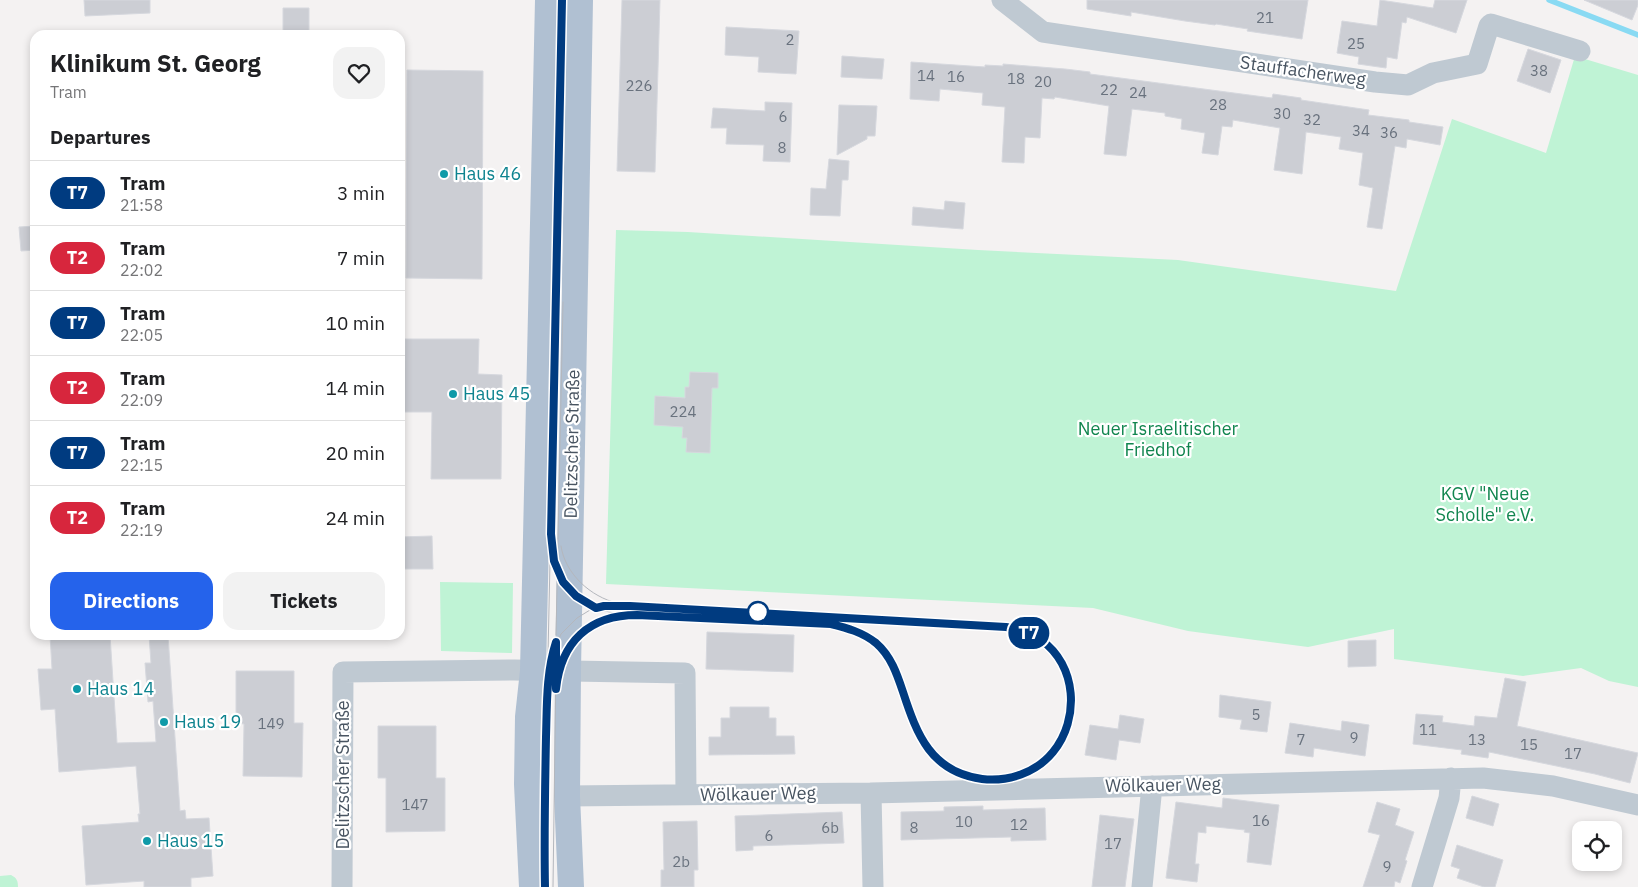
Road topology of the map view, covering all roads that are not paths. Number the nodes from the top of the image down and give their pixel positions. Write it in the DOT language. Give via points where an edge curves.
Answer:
graph roads {
  1 [pos="548,0"];
  2 [pos="580,0"];
  3 [pos="1002,0"];
  4 [pos="1580,51"];
  5 [pos="533,671"];
  6 [pos="568,672"];
  7 [pos="1451,778"];
  8 [pos="1152,786"];
  9 [pos="871,793"];
  10 [pos="686,795"];
  11 [pos="567,796"];
  12 [pos="1638,805"];
  13 [pos="342,887"];
  14 [pos="532,887"];
  15 [pos="571,887"];
  16 [pos="873,887"];
  17 [pos="1142,887"];
  18 [pos="1422,887"];
  1 -- 5 [label="main road, Delitzscher Straße"];
  2 -- 6 [label="main road, Delitzscher Straße"];
  3 -- 4 [label="street, Stauffacherweg" via="1043,32 1408,85 1433,73 1477,64 1491,24"];
  5 -- 6 [label="street, Wölkauer Weg"];
  5 -- 13 [label="street, Delitzscher Straße" via="343,672"];
  5 -- 14 [label="main road, Delitzscher Straße" via="528,718 527,784"];
  6 -- 10 [label="street, Wölkauer Weg" via="686,673"];
  6 -- 11 [label="main road, Delitzscher Straße"];
  7 -- 8 [label="street, Wölkauer Weg"];
  7 -- 12 [label="street, Wölkauer Weg" via="1525,782"];
  7 -- 18 [label="street" via="1449,798"];
  8 -- 9 [label="street, Wölkauer Weg"];
  8 -- 17 [label="street"];
  9 -- 10 [label="street, Wölkauer Weg"];
  9 -- 16 [label="street"];
  10 -- 11 [label="street, Wölkauer Weg"];
  11 -- 15 [label="main road, Delitzscher Straße"];
}
